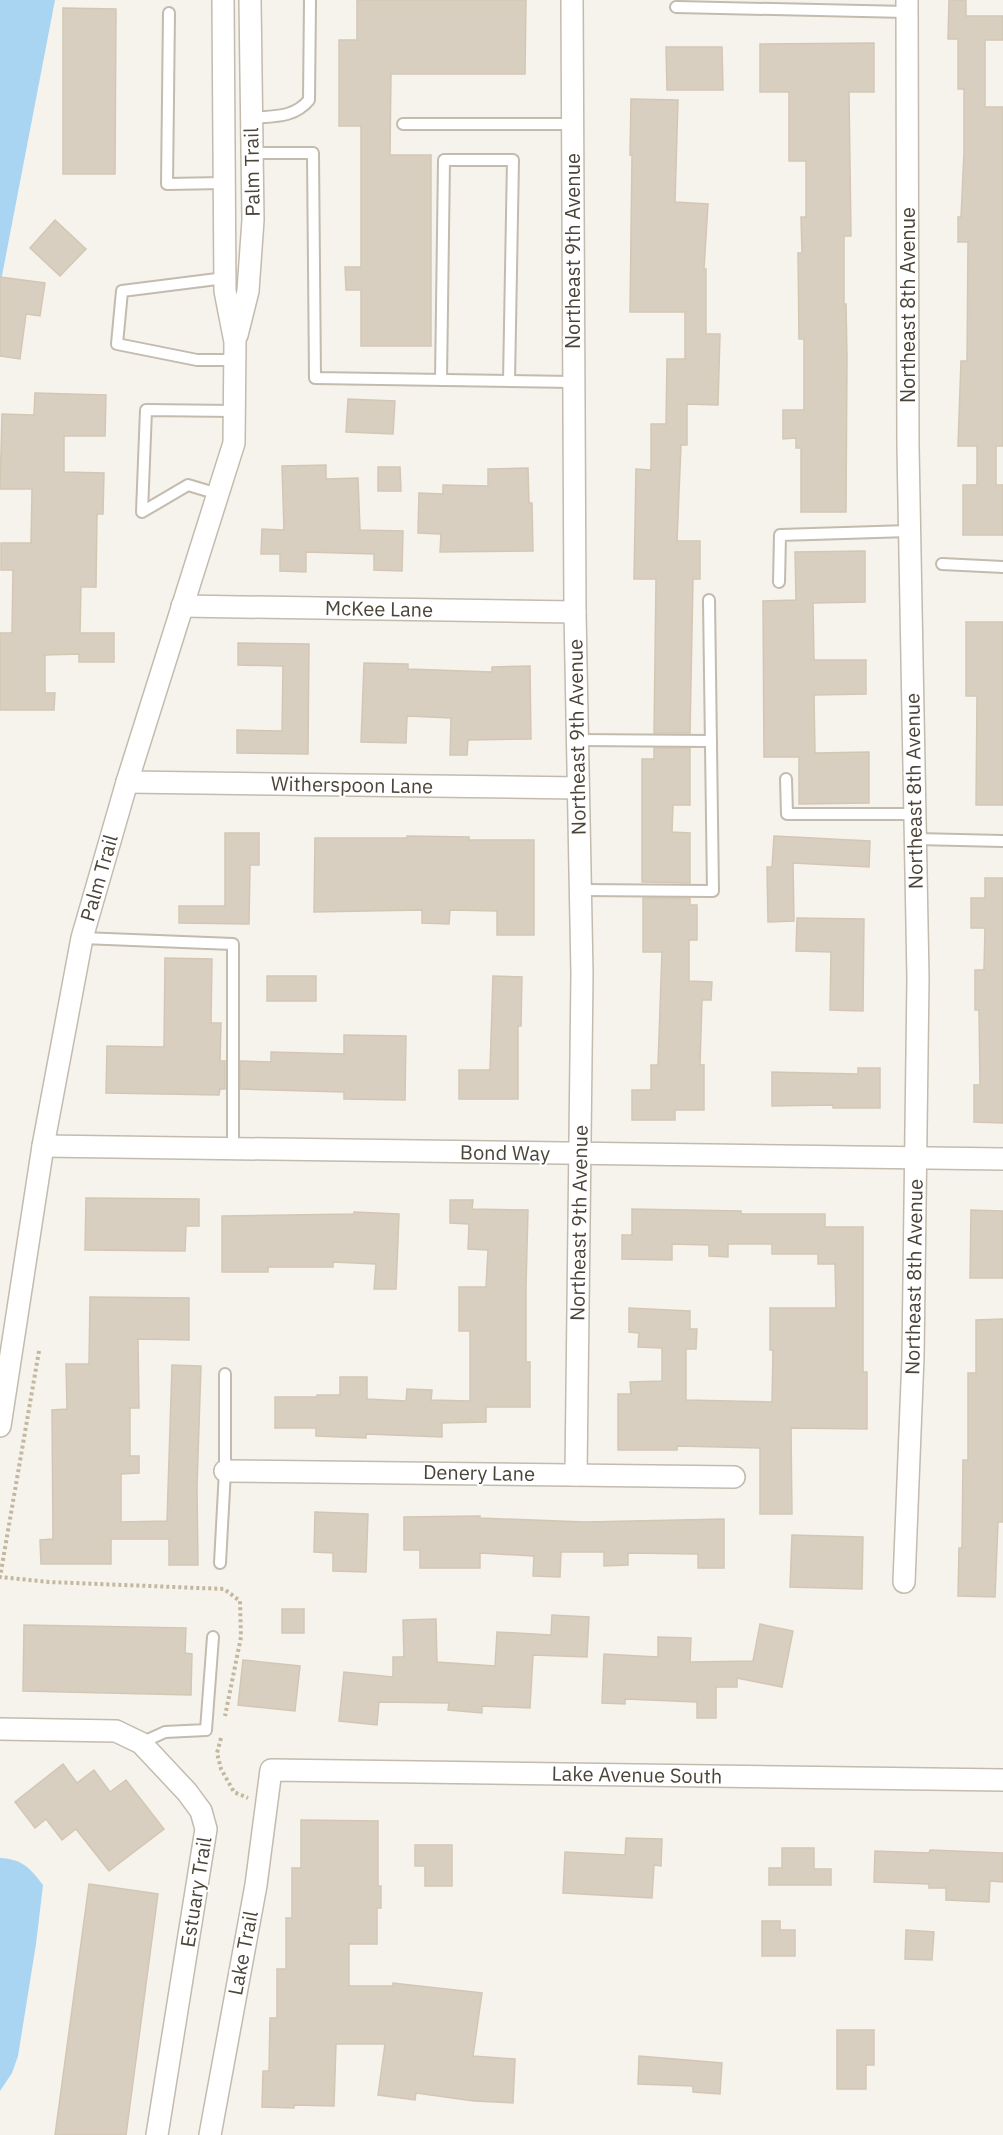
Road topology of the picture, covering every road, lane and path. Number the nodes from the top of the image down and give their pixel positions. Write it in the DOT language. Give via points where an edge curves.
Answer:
graph roads {
  1 [pos="223,0"];
  2 [pos="250,0"];
  3 [pos="310,0"];
  4 [pos="572,0"];
  5 [pos="726,4"];
  6 [pos="907,6"];
  7 [pos="676,7"];
  8 [pos="170,13"];
  9 [pos="252,118"];
  10 [pos="404,124"];
  11 [pos="572,124"];
  12 [pos="252,153"];
  13 [pos="223,183"];
  14 [pos="225,278"];
  15 [pos="235,351"];
  16 [pos="441,380"];
  17 [pos="509,381"];
  18 [pos="573,382"];
  19 [pos="234,411"];
  20 [pos="218,494"];
  21 [pos="909,531"];
  22 [pos="942,564"];
  23 [pos="1003,567"];
  24 [pos="778,582"];
  25 [pos="709,600"];
  26 [pos="182,606"];
  27 [pos="575,612"];
  28 [pos="577,740"];
  29 [pos="711,741"];
  30 [pos="786,779"];
  31 [pos="127,782"];
  32 [pos="578,788"];
  33 [pos="915,814"];
  34 [pos="916,839"];
  35 [pos="1003,841"];
  36 [pos="580,890"];
  37 [pos="82,938"];
  38 [pos="43,1146"];
  39 [pos="233,1149"];
  40 [pos="580,1154"];
  41 [pos="916,1158"];
  42 [pos="1003,1159"];
  43 [pos="39,1351"];
  44 [pos="225,1374"];
  45 [pos="0,1426"];
  46 [pos="225,1471"];
  47 [pos="576,1474"];
  48 [pos="734,1477"];
  49 [pos="220,1563"];
  50 [pos="904,1582"];
  51 [pos="213,1637"];
  52 [pos="224,1724"];
  53 [pos="0,1729"];
  54 [pos="221,1735"];
  55 [pos="141,1743"];
  56 [pos="271,1770"];
  57 [pos="1003,1780"];
  58 [pos="251,1799"];
  59 [pos="157,2135"];
  60 [pos="210,2135"];
  1 -- 13 [label="street, Palm Trail"];
  2 -- 9 [label="street, Palm Trail"];
  3 -- 9 [label="lane" via="309,100 302,109 290,114"];
  4 -- 11 [label="street, Northeast 9th Avenue"];
  5 -- 6 [label="lane"];
  5 -- 7 [label="lane"];
  6 -- 21 [label="street, Northeast 8th Avenue"];
  8 -- 13 [label="lane" via="167,184"];
  9 -- 12 [label="street, Palm Trail"];
  10 -- 11 [label="lane"];
  11 -- 18 [label="street, Northeast 9th Avenue"];
  12 -- 15 [label="street, Palm Trail" via="248,291"];
  12 -- 16 [label="lane" via="313,153 315,378"];
  13 -- 14 [label="street, Palm Trail"];
  14 -- 15 [label="street, Palm Trail"];
  14 -- 15 [label="lane" via="122,291 117,344 197,360"];
  15 -- 19 [label="street, Palm Trail"];
  16 -- 17 [label="lane"];
  16 -- 17 [label="lane" via="444,160 513,160"];
  17 -- 18 [label="lane"];
  18 -- 27 [label="street, Northeast 9th Avenue"];
  19 -- 20 [label="street, Palm Trail" via="234,443"];
  19 -- 20 [label="lane" via="146,410 142,512 188,485"];
  20 -- 26 [label="street, Palm Trail"];
  21 -- 24 [label="lane" via="780,535"];
  21 -- 33 [label="street, Northeast 8th Avenue"];
  22 -- 23 [label="lane"];
  25 -- 29 [label="lane"];
  26 -- 27 [label="street, McKee Lane"];
  26 -- 31 [label="street, Palm Trail"];
  27 -- 28 [label="street, Northeast 9th Avenue"];
  28 -- 29 [label="lane"];
  28 -- 32 [label="street, Northeast 9th Avenue"];
  29 -- 36 [label="lane" via="713,891"];
  30 -- 33 [label="lane" via="787,814"];
  31 -- 32 [label="street, Witherspoon Lane"];
  31 -- 37 [label="street, Palm Trail"];
  32 -- 36 [label="street, Northeast 9th Avenue"];
  33 -- 34 [label="street, Northeast 8th Avenue"];
  34 -- 35 [label="lane"];
  34 -- 41 [label="street, Northeast 8th Avenue"];
  36 -- 40 [label="street, Northeast 9th Avenue"];
  37 -- 38 [label="street, Palm Trail"];
  37 -- 39 [label="lane" via="233,944"];
  38 -- 39 [label="street, Bond Way"];
  38 -- 45 [label="street, Palm Trail"];
  39 -- 40 [label="street, Bond Way"];
  40 -- 41 [label="street, Bond Way"];
  40 -- 47 [label="street, Northeast 9th Avenue"];
  41 -- 42 [label="street, Bond Way"];
  41 -- 50 [label="street, Northeast 8th Avenue"];
  43 -- 52 [label="path" via="0,1577 224,1589 240,1601 241,1637"];
  44 -- 46 [label="lane"];
  46 -- 47 [label="street, Denery Lane"];
  46 -- 49 [label="lane"];
  47 -- 48 [label="street, Denery Lane"];
  51 -- 55 [label="lane" via="206,1730 165,1732"];
  53 -- 55 [label="street, Estuary Trail" via="116,1731"];
  54 -- 58 [label="path" via="217,1754 221,1769 234,1792"];
  55 -- 59 [label="street, Estuary Trail" via="187,1792 201,1811 206,1829"];
  56 -- 57 [label="street, Lake Avenue South"];
  56 -- 60 [label="street, Lake Trail" via="256,1885"];
}
